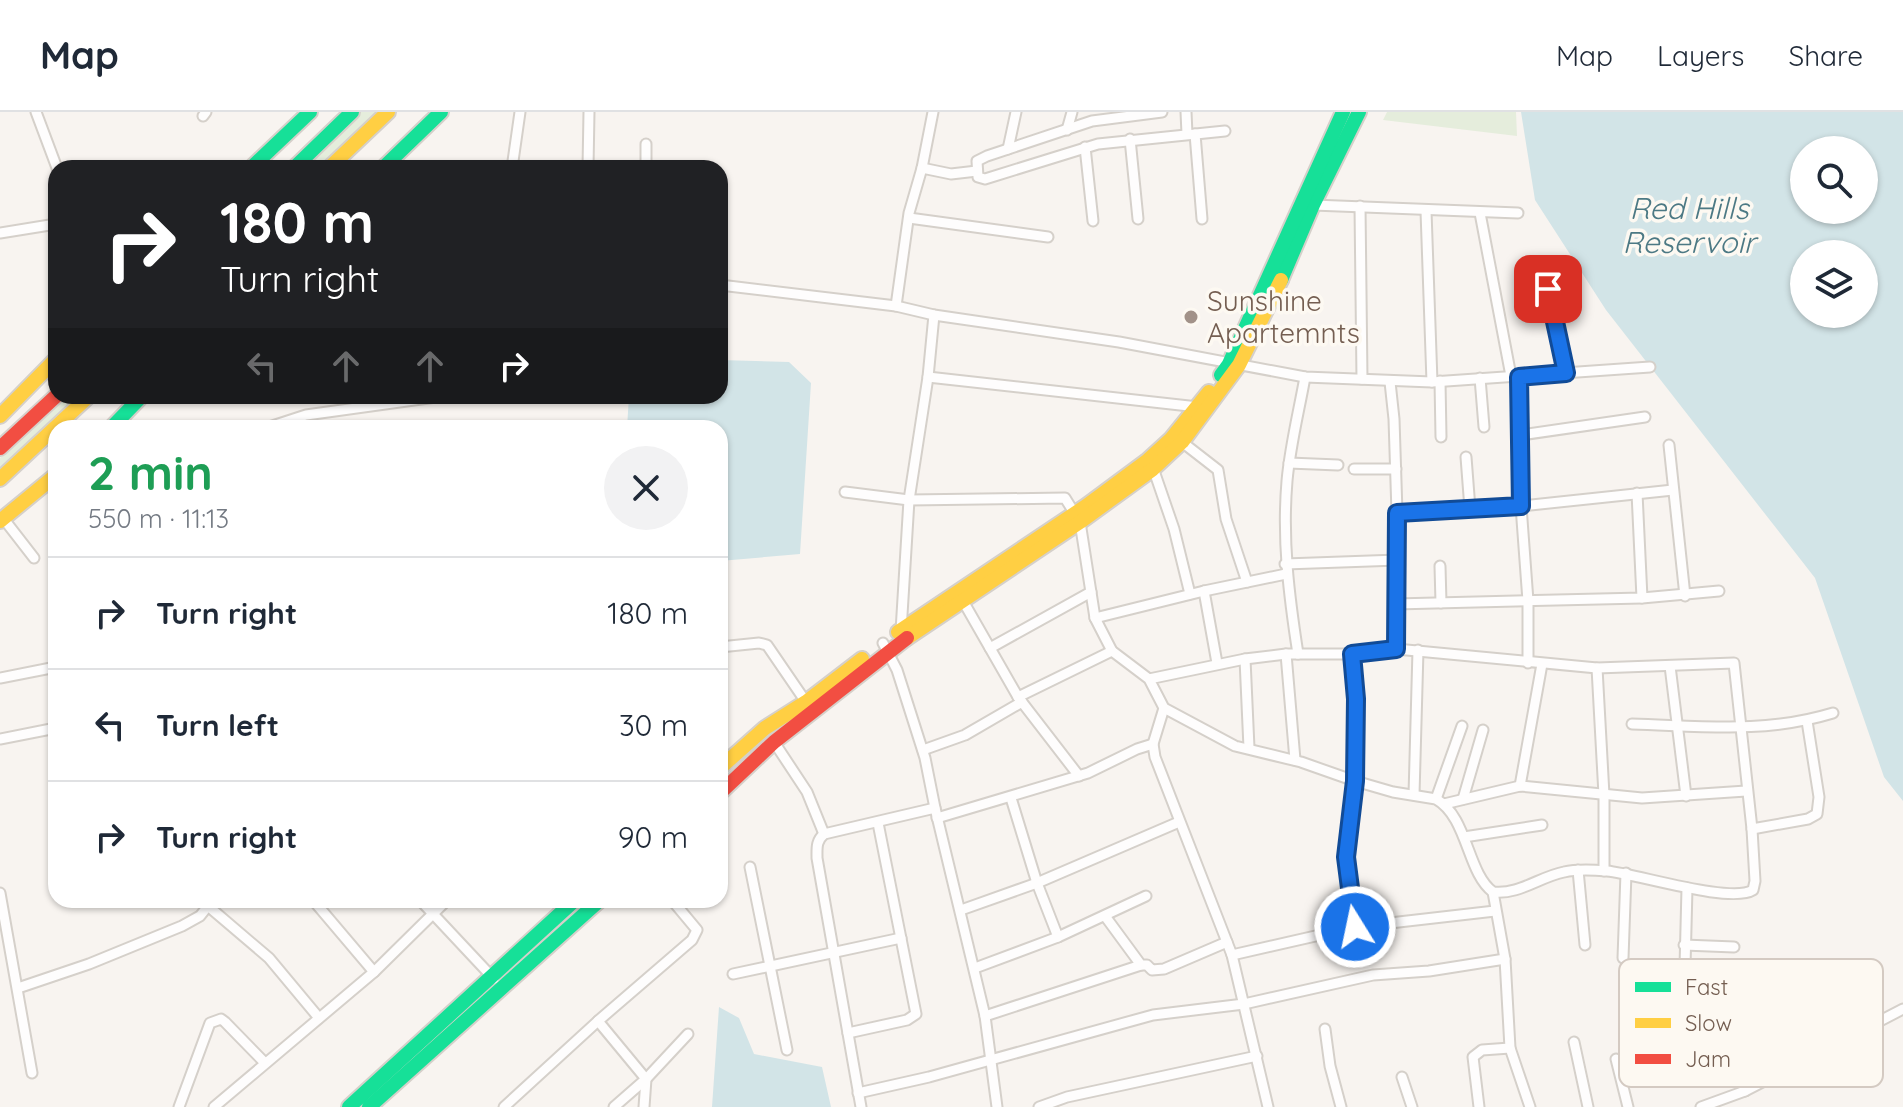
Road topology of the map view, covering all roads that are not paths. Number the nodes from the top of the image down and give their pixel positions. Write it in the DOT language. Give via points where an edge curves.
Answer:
graph roads {
  1 [pos="36,112"];
  2 [pos="310,112"];
  3 [pos="352,112"];
  4 [pos="388,112"];
  5 [pos="441,112"];
  6 [pos="520,112"];
  7 [pos="589,112"];
  8 [pos="933,112"];
  9 [pos="1016,112"];
  10 [pos="1072,112"];
  11 [pos="1156,112"];
  12 [pos="1186,112"];
  13 [pos="1343,112"];
  14 [pos="1359,112"];
  15 [pos="1067,130"];
  16 [pos="1225,131"];
  17 [pos="1191,134"];
  18 [pos="1130,139"];
  19 [pos="646,144"];
  20 [pos="1085,147"];
  21 [pos="1008,149"];
  22 [pos="54,160"];
  23 [pos="259,160"];
  24 [pos="302,160"];
  25 [pos="337,160"];
  26 [pos="391,160"];
  27 [pos="513,160"];
  28 [pos="588,160"];
  29 [pos="646,160"];
  30 [pos="922,168"];
  31 [pos="977,171"];
  32 [pos="1313,205"];
  33 [pos="1360,206"];
  34 [pos="1426,211"];
  35 [pos="1480,213"];
  36 [pos="1518,213"];
  37 [pos="909,218"];
  38 [pos="1138,219"];
  39 [pos="1202,219"];
  40 [pos="1093,221"];
  41 [pos="48,225"];
  42 [pos="0,233"];
  43 [pos="1048,237"];
  44 [pos="1542,262"];
  45 [pos="1279,270"];
  46 [pos="728,286"];
  47 [pos="896,306"];
  48 [pos="934,315"];
  49 [pos="1234,365"];
  50 [pos="48,367"];
  51 [pos="1650,367"];
  52 [pos="1566,373"];
  53 [pos="1515,376"];
  54 [pos="928,377"];
  55 [pos="1305,377"];
  56 [pos="1480,378"];
  57 [pos="1362,379"];
  58 [pos="1390,382"];
  59 [pos="1436,382"];
  60 [pos="48,403"];
  61 [pos="80,404"];
  62 [pos="134,404"];
  63 [pos="385,404"];
  64 [pos="1198,407"];
  65 [pos="0,416"];
  66 [pos="1645,417"];
  67 [pos="63,420"];
  68 [pos="119,420"];
  69 [pos="291,420"];
  70 [pos="1484,427"];
  71 [pos="48,434"];
  72 [pos="1521,435"];
  73 [pos="1441,437"];
  74 [pos="1182,442"];
  75 [pos="1669,445"];
  76 [pos="0,448"];
  77 [pos="1466,457"];
  78 [pos="1289,463"];
  79 [pos="1151,464"];
  80 [pos="1338,465"];
  81 [pos="1354,469"];
  82 [pos="1396,469"];
  83 [pos="0,479"];
  84 [pos="48,486"];
  85 [pos="1673,490"];
  86 [pos="845,492"];
  87 [pos="1637,493"];
  88 [pos="909,500"];
  89 [pos="1521,506"];
  90 [pos="1470,509"];
  91 [pos="1397,513"];
  92 [pos="1077,517"];
  93 [pos="2,519"];
  94 [pos="34,558"];
  95 [pos="1398,560"];
  96 [pos="1440,566"];
  97 [pos="1286,569"];
  98 [pos="1247,582"];
  99 [pos="1204,591"];
  100 [pos="1719,591"];
  101 [pos="1091,592"];
  102 [pos="1190,594"];
  103 [pos="1685,596"];
  104 [pos="1642,598"];
  105 [pos="963,601"];
  106 [pos="1528,601"];
  107 [pos="1441,603"];
  108 [pos="1395,604"];
  109 [pos="1095,618"];
  110 [pos="901,631"];
  111 [pos="728,646"];
  112 [pos="885,647"];
  113 [pos="990,648"];
  114 [pos="1396,649"];
  115 [pos="1418,650"];
  116 [pos="1112,651"];
  117 [pos="1286,654"];
  118 [pos="1298,654"];
  119 [pos="1352,654"];
  120 [pos="1245,659"];
  121 [pos="1217,663"];
  122 [pos="1528,663"];
  123 [pos="1542,664"];
  124 [pos="1670,666"];
  125 [pos="1597,668"];
  126 [pos="48,669"];
  127 [pos="0,678"];
  128 [pos="1149,679"];
  129 [pos="1020,700"];
  130 [pos="806,702"];
  131 [pos="1164,708"];
  132 [pos="1833,713"];
  133 [pos="1807,721"];
  134 [pos="1632,724"];
  135 [pos="1679,725"];
  136 [pos="1462,726"];
  137 [pos="1742,729"];
  138 [pos="48,730"];
  139 [pos="1483,730"];
  140 [pos="0,739"];
  141 [pos="774,742"];
  142 [pos="1153,744"];
  143 [pos="1249,748"];
  144 [pos="923,750"];
  145 [pos="1295,760"];
  146 [pos="728,761"];
  147 [pos="1079,776"];
  148 [pos="1355,781"];
  149 [pos="728,785"];
  150 [pos="1520,786"];
  151 [pos="1746,791"];
  152 [pos="1414,795"];
  153 [pos="1604,795"];
  154 [pos="1686,796"];
  155 [pos="1011,798"];
  156 [pos="1463,799"];
  157 [pos="1440,802"];
  158 [pos="936,813"];
  159 [pos="1179,822"];
  160 [pos="878,823"];
  161 [pos="1542,825"];
  162 [pos="1752,829"];
  163 [pos="824,834"];
  164 [pos="1464,837"];
  165 [pos="750,867"];
  166 [pos="1578,870"];
  167 [pos="1604,871"];
  168 [pos="1626,873"];
  169 [pos="1037,883"];
  170 [pos="1687,888"];
  171 [pos="1493,892"];
  172 [pos="0,893"];
  173 [pos="1146,896"];
  174 [pos="205,908"];
  175 [pos="214,908"];
  176 [pos="320,908"];
  177 [pos="427,908"];
  178 [pos="440,908"];
  179 [pos="567,908"];
  180 [pos="590,908"];
  181 [pos="679,908"];
  182 [pos="961,910"];
  183 [pos="1495,911"];
  184 [pos="433,915"];
  185 [pos="1105,916"];
  186 [pos="1355,927"];
  187 [pos="1058,937"];
  188 [pos="901,938"];
  189 [pos="1227,942"];
  190 [pos="1585,945"];
  191 [pos="1684,945"];
  192 [pos="1734,947"];
  193 [pos="11,949"];
  194 [pos="0,951"];
  195 [pos="834,953"];
  196 [pos="1232,955"];
  197 [pos="1623,958"];
  198 [pos="1505,959"];
  199 [pos="1684,959"];
  200 [pos="771,964"];
  201 [pos="1141,965"];
  202 [pos="975,968"];
  203 [pos="374,972"];
  204 [pos="733,974"];
  205 [pos="497,981"];
  206 [pos="18,988"];
  207 [pos="1244,1004"];
  208 [pos="1903,1009"];
  209 [pos="985,1016"];
  210 [pos="319,1018"];
  211 [pos="1883,1019"];
  212 [pos="598,1021"];
  213 [pos="1325,1029"];
  214 [pos="848,1033"];
  215 [pos="688,1034"];
  216 [pos="1574,1042"];
  217 [pos="1510,1048"];
  218 [pos="787,1050"];
  219 [pos="1257,1056"];
  220 [pos="990,1058"];
  221 [pos="1616,1059"];
  222 [pos="265,1063"];
  223 [pos="1619,1071"];
  224 [pos="32,1073"];
  225 [pos="1402,1077"];
  226 [pos="646,1079"];
  227 [pos="1623,1087"];
  228 [pos="1744,1087"];
  229 [pos="1753,1087"];
  230 [pos="1745,1091"];
  231 [pos="858,1093"];
  232 [pos="369,1104"];
  233 [pos="179,1107"];
  234 [pos="214,1107"];
  235 [pos="349,1107"];
  236 [pos="504,1107"];
  237 [pos="614,1107"];
  238 [pos="644,1107"];
  239 [pos="861,1107"];
  240 [pos="997,1107"];
  241 [pos="1039,1107"];
  242 [pos="1268,1107"];
  243 [pos="1341,1107"];
  244 [pos="1412,1107"];
  245 [pos="1479,1107"];
  246 [pos="1530,1107"];
  247 [pos="1588,1107"];
  248 [pos="1628,1107"];
  249 [pos="1701,1107"];
  1 -- 22 [label="street"];
  2 -- 23 [label="main road"];
  3 -- 24 [label="main road"];
  4 -- 25 [label="main road"];
  5 -- 26 [label="main road"];
  6 -- 27 [label="street"];
  7 -- 28 [label="street"];
  8 -- 30 [label="street"];
  9 -- 21 [label="street"];
  10 -- 15 [label="street"];
  11 -- 15 [label="street"];
  12 -- 17 [label="street"];
  13 -- 45 [label="main road"];
  14 -- 32 [label="main road"];
  15 -- 21 [label="street"];
  16 -- 17 [label="street"];
  17 -- 18 [label="street"];
  17 -- 39 [label="street"];
  18 -- 20 [label="street"];
  18 -- 38 [label="street"];
  19 -- 29 [label="street"];
  20 -- 31 [label="street" via="985,179"];
  20 -- 40 [label="street"];
  21 -- 31 [label="street" via="977,161"];
  30 -- 31 [label="street" via="951,174"];
  30 -- 37 [label="street"];
  32 -- 33 [label="street"];
  32 -- 45 [label="main road"];
  33 -- 34 [label="street"];
  33 -- 57 [label="street"];
  34 -- 35 [label="street"];
  34 -- 59 [label="street"];
  35 -- 36 [label="street"];
  35 -- 53 [label="street"];
  37 -- 43 [label="street"];
  37 -- 47 [label="street"];
  41 -- 42 [label="street"];
  44 -- 52 [label="street"];
  45 -- 49 [label="main road"];
  46 -- 47 [label="street"];
  47 -- 48 [label="street"];
  48 -- 49 [label="street"];
  48 -- 54 [label="street"];
  49 -- 55 [label="street"];
  49 -- 64 [label="main road"];
  49 -- 74 [label="main road"];
  50 -- 65 [label="main road"];
  51 -- 52 [label="street"];
  52 -- 53 [label="street"];
  53 -- 56 [label="street"];
  53 -- 72 [label="street"];
  54 -- 64 [label="street"];
  54 -- 88 [label="street"];
  55 -- 57 [label="street"];
  55 -- 78 [label="street"];
  56 -- 59 [label="street"];
  56 -- 70 [label="street"];
  57 -- 58 [label="street"];
  58 -- 59 [label="street"];
  58 -- 82 [label="street"];
  59 -- 73 [label="street"];
  60 -- 76 [label="main road"];
  61 -- 67 [label="main road"];
  62 -- 68 [label="main road"];
  63 -- 69 [label="street"];
  64 -- 79 [label="main road"];
  66 -- 72 [label="street"];
  71 -- 83 [label="main road"];
  72 -- 89 [label="street"];
  74 -- 79 [label="main road"];
  74 -- 98 [label="street" via="1218,470 1226,519"];
  75 -- 85 [label="street"];
  77 -- 90 [label="street"];
  78 -- 80 [label="street"];
  78 -- 97 [label="street"];
  79 -- 92 [label="main road"];
  79 -- 102 [label="street"];
  81 -- 82 [label="street"];
  82 -- 91 [label="street"];
  84 -- 93 [label="main road"];
  85 -- 87 [label="street"];
  85 -- 103 [label="street"];
  86 -- 88 [label="street"];
  87 -- 89 [label="street"];
  87 -- 104 [label="street"];
  88 -- 92 [label="street" via="1065,498"];
  88 -- 110 [label="street"];
  89 -- 90 [label="street"];
  89 -- 106 [label="street"];
  90 -- 91 [label="street"];
  91 -- 95 [label="street"];
  92 -- 101 [label="street"];
  92 -- 105 [label="main road"];
  92 -- 110 [label="main road"];
  93 -- 94 [label="street"];
  95 -- 97 [label="street"];
  95 -- 108 [label="street"];
  96 -- 107 [label="street"];
  97 -- 98 [label="street"];
  97 -- 118 [label="street"];
  98 -- 99 [label="street"];
  99 -- 102 [label="street"];
  99 -- 121 [label="street"];
  100 -- 103 [label="street"];
  101 -- 109 [label="street"];
  101 -- 113 [label="street"];
  102 -- 109 [label="street"];
  103 -- 104 [label="street"];
  104 -- 106 [label="street"];
  105 -- 112 [label="main road"];
  105 -- 113 [label="street"];
  106 -- 107 [label="street"];
  106 -- 122 [label="street"];
  107 -- 108 [label="street"];
  108 -- 114 [label="street"];
  109 -- 116 [label="street"];
  110 -- 112 [label="main road"];
  111 -- 130 [label="street" via="767,645"];
  112 -- 130 [label="main road"];
  112 -- 141 [label="main road"];
  112 -- 144 [label="street"];
  113 -- 129 [label="street"];
  114 -- 115 [label="street"];
  114 -- 119 [label="street"];
  115 -- 122 [label="street"];
  115 -- 152 [label="street"];
  116 -- 128 [label="street"];
  116 -- 129 [label="street"];
  117 -- 118 [label="street"];
  117 -- 120 [label="street"];
  117 -- 145 [label="street"];
  118 -- 119 [label="street"];
  119 -- 148 [label="street"];
  120 -- 121 [label="street"];
  120 -- 143 [label="street"];
  121 -- 128 [label="street"];
  122 -- 123 [label="street"];
  123 -- 125 [label="street"];
  123 -- 150 [label="street"];
  124 -- 125 [label="street"];
  124 -- 135 [label="street"];
  124 -- 137 [label="street" via="1734,663"];
  125 -- 153 [label="street"];
  126 -- 127 [label="street"];
  128 -- 131 [label="street"];
  129 -- 144 [label="street" via="965,735"];
  129 -- 147 [label="street"];
  130 -- 146 [label="main road"];
  131 -- 142 [label="street"];
  131 -- 143 [label="street" via="1220,739"];
  132 -- 133 [label="street"];
  133 -- 137 [label="street"];
  133 -- 162 [label="street" via="1817,814"];
  134 -- 135 [label="street"];
  135 -- 137 [label="street"];
  135 -- 154 [label="street"];
  136 -- 157 [label="street"];
  137 -- 151 [label="street"];
  138 -- 140 [label="street"];
  139 -- 156 [label="street"];
  141 -- 149 [label="main road"];
  141 -- 163 [label="street" via="807,792"];
  142 -- 147 [label="street"];
  142 -- 159 [label="street"];
  143 -- 145 [label="street"];
  144 -- 158 [label="street"];
  145 -- 148 [label="street"];
  147 -- 155 [label="street"];
  148 -- 152 [label="street"];
  148 -- 186 [label="street" via="1346,857"];
  150 -- 153 [label="street"];
  150 -- 156 [label="street"];
  151 -- 154 [label="street"];
  151 -- 162 [label="street"];
  152 -- 157 [label="street"];
  153 -- 154 [label="street"];
  153 -- 167 [label="street"];
  155 -- 158 [label="street"];
  155 -- 169 [label="street"];
  156 -- 157 [label="street"];
  157 -- 164 [label="street"];
  158 -- 160 [label="street"];
  158 -- 182 [label="street"];
  159 -- 169 [label="street"];
  159 -- 189 [label="street"];
  160 -- 163 [label="street"];
  160 -- 188 [label="street"];
  161 -- 164 [label="street"];
  162 -- 170 [label="street" via="1753,890 1743,894"];
  163 -- 195 [label="street" via="818,839 817,858"];
  164 -- 171 [label="street"];
  165 -- 200 [label="street"];
  166 -- 167 [label="street"];
  166 -- 171 [label="street" via="1518,890"];
  166 -- 190 [label="street"];
  167 -- 168 [label="street"];
  168 -- 170 [label="street"];
  168 -- 197 [label="street"];
  169 -- 182 [label="street"];
  169 -- 187 [label="street"];
  170 -- 191 [label="street"];
  171 -- 183 [label="street"];
  172 -- 193 [label="street"];
  173 -- 185 [label="street"];
  174 -- 206 [label="street" via="182,926"];
  175 -- 210 [label="street" via="269,958"];
  176 -- 203 [label="street"];
  177 -- 184 [label="street"];
  178 -- 184 [label="street"];
  179 -- 205 [label="main road"];
  180 -- 205 [label="main road"];
  181 -- 212 [label="street" via="696,935"];
  182 -- 202 [label="street"];
  183 -- 186 [label="street"];
  183 -- 198 [label="street"];
  184 -- 203 [label="street"];
  184 -- 205 [label="street"];
  185 -- 187 [label="street"];
  185 -- 201 [label="street"];
  186 -- 196 [label="street"];
  187 -- 202 [label="street"];
  188 -- 195 [label="street"];
  188 -- 214 [label="street" via="915,1017"];
  189 -- 196 [label="street"];
  189 -- 201 [label="street" via="1158,971"];
  191 -- 192 [label="street"];
  191 -- 199 [label="street"];
  193 -- 194 [label="street"];
  193 -- 206 [label="street"];
  195 -- 200 [label="street"];
  195 -- 214 [label="street"];
  196 -- 207 [label="street"];
  198 -- 207 [label="street" via="1373,975"];
  198 -- 217 [label="street"];
  200 -- 204 [label="street"];
  200 -- 218 [label="street"];
  201 -- 209 [label="street"];
  202 -- 209 [label="street"];
  203 -- 210 [label="street"];
  205 -- 232 [label="main road"];
  206 -- 224 [label="street"];
  207 -- 219 [label="street"];
  207 -- 220 [label="street" via="1153,1015"];
  208 -- 211 [label="street"];
  209 -- 220 [label="street"];
  210 -- 222 [label="street"];
  212 -- 226 [label="street"];
  212 -- 236 [label="street"];
  213 -- 243 [label="street"];
  214 -- 231 [label="street"];
  215 -- 226 [label="street"];
  216 -- 247 [label="street"];
  217 -- 245 [label="street" via="1479,1052 1472,1063"];
  217 -- 246 [label="street"];
  219 -- 241 [label="street"];
  219 -- 242 [label="street"];
  220 -- 231 [label="street"];
  220 -- 240 [label="street"];
  221 -- 223 [label="street"];
  222 -- 233 [label="street" via="225,1022 214,1020"];
  222 -- 234 [label="street"];
  225 -- 244 [label="street"];
  226 -- 237 [label="street"];
  226 -- 238 [label="street"];
  227 -- 248 [label="street"];
  228 -- 230 [label="street"];
  229 -- 230 [label="street"];
  230 -- 249 [label="street"];
  231 -- 239 [label="street"];
  232 -- 235 [label="main road"];
}
